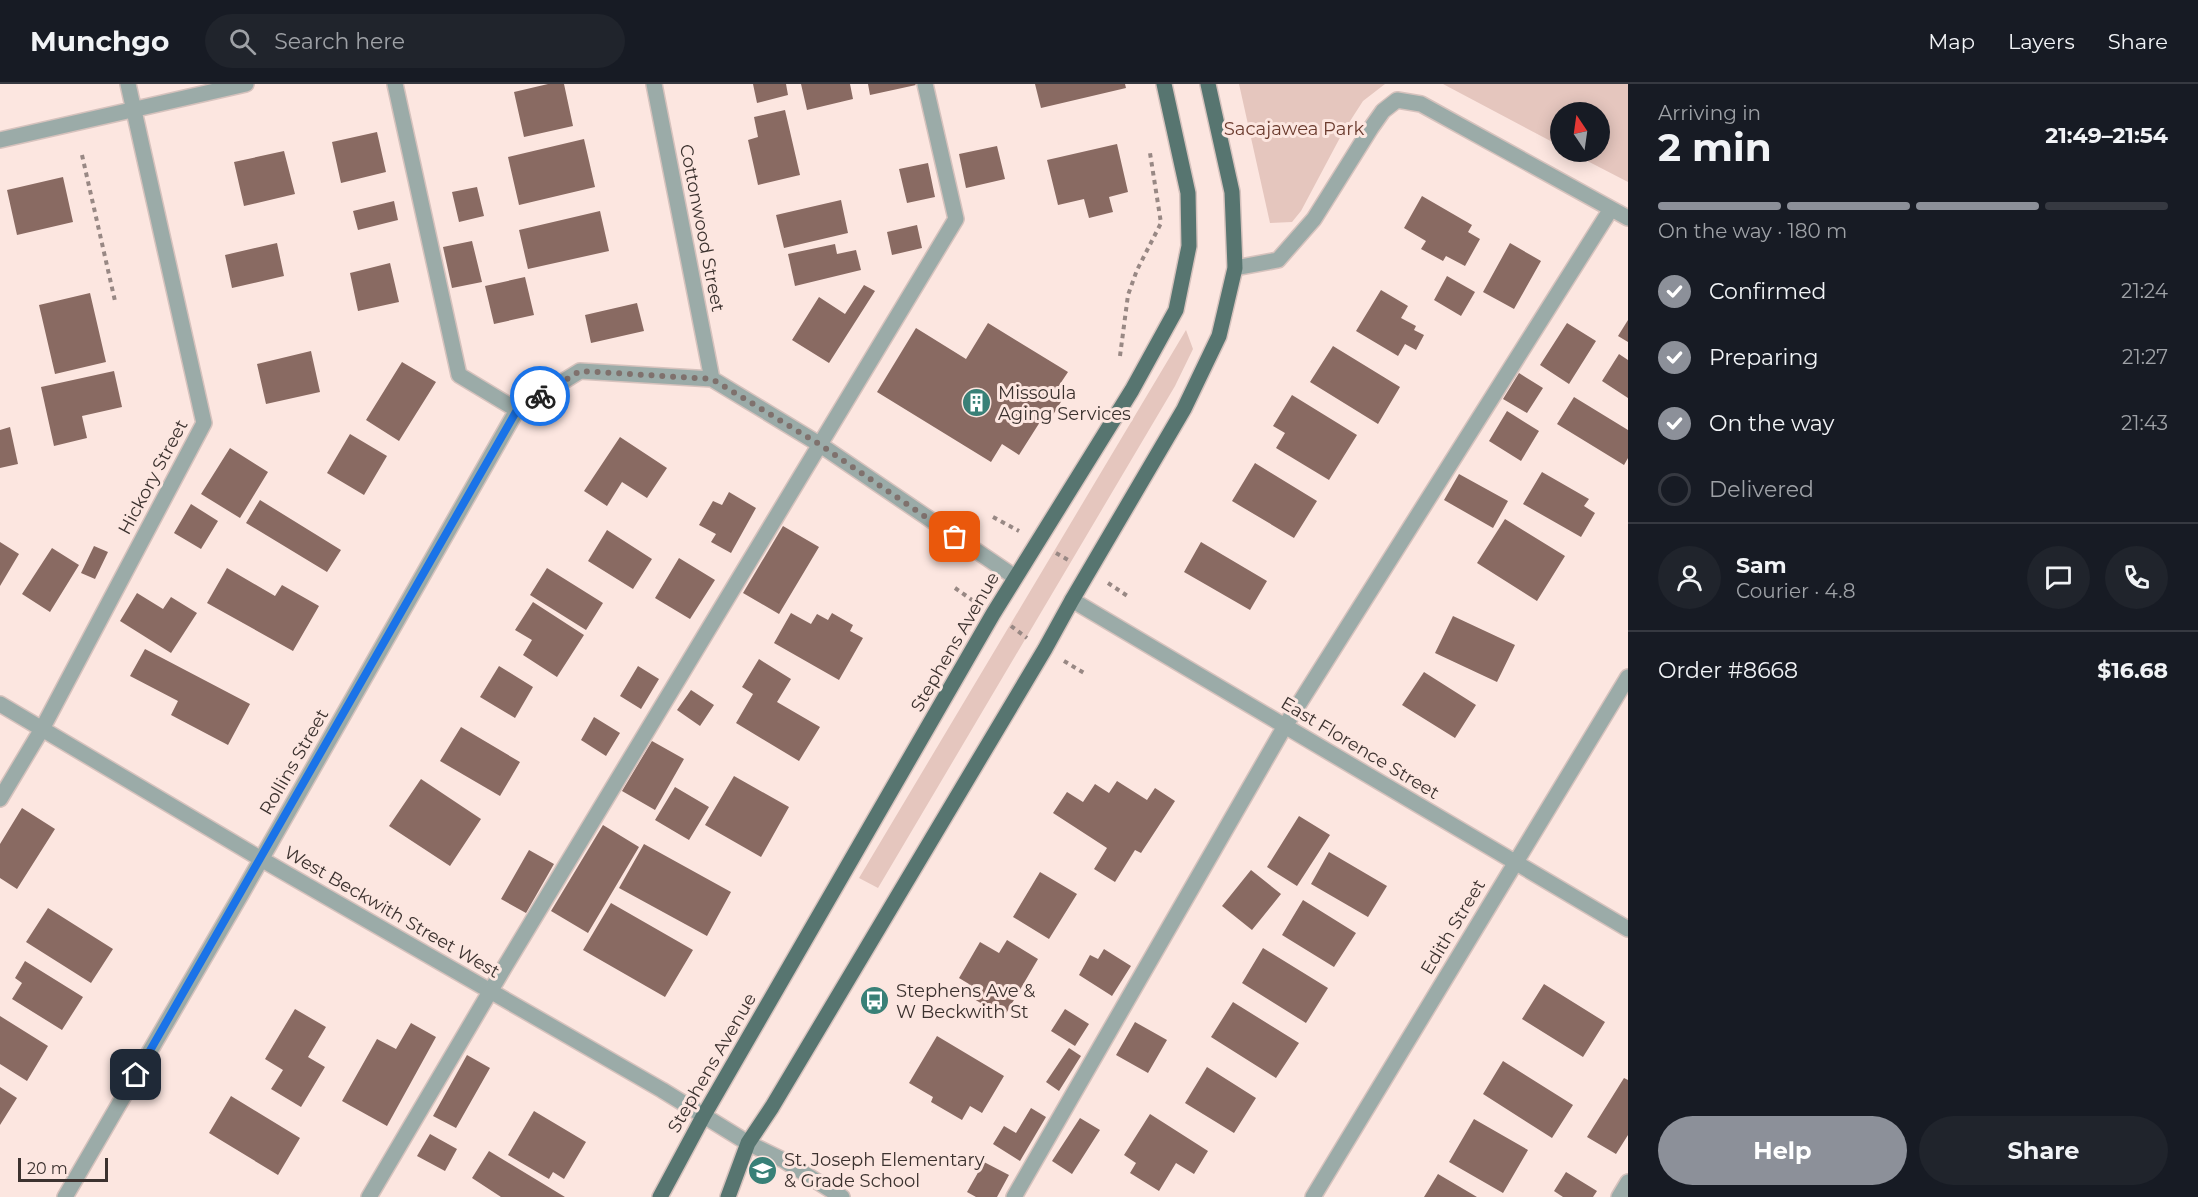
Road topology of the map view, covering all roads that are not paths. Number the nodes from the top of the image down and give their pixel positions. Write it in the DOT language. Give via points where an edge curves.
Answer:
graph roads {
  1 [pos="128,84"];
  2 [pos="246,84"];
  3 [pos="395,84"];
  4 [pos="654,84"];
  5 [pos="925,84"];
  6 [pos="1164,84"];
  7 [pos="1208,84"];
  8 [pos="134,109"];
  9 [pos="0,140"];
  10 [pos="1611,209"];
  11 [pos="1628,218"];
  12 [pos="1235,268"];
  13 [pos="712,379"];
  14 [pos="517,410"];
  15 [pos="819,444"];
  16 [pos="1015,577"];
  17 [pos="1072,600"];
  18 [pos="1628,677"];
  19 [pos="0,704"];
  20 [pos="1285,726"];
  21 [pos="42,729"];
  22 [pos="0,799"];
  23 [pos="261,859"];
  24 [pos="1515,862"];
  25 [pos="1628,929"];
  26 [pos="490,992"];
  27 [pos="704,1115"];
  28 [pos="748,1143"];
  29 [pos="1628,1182"];
  30 [pos="65,1197"];
  31 [pos="369,1197"];
  32 [pos="660,1197"];
  33 [pos="728,1197"];
  34 [pos="842,1197"];
  35 [pos="1014,1197"];
  36 [pos="1313,1197"];
  37 [pos="1619,1197"];
  1 -- 8 [label="street, Hickory Street"];
  2 -- 8 [label="street"];
  3 -- 14 [label="street" via="459,375"];
  4 -- 13 [label="street, Cottonwood Street"];
  5 -- 15 [label="street" via="956,219"];
  6 -- 16 [label="main road, Stephens Avenue" via="1188,193 1189,246 1176,310 1132,390"];
  7 -- 12 [label="main road" via="1232,192"];
  8 -- 9 [label="street"];
  8 -- 21 [label="street, Hickory Street" via="204,423"];
  10 -- 11 [label="street"];
  10 -- 12 [label="street" via="1421,104 1397,100 1383,111 1314,219 1278,260"];
  10 -- 20 [label="street"];
  12 -- 17 [label="main road" via="1219,336 1184,409"];
  13 -- 14 [label="street, Rollins Street" via="580,371"];
  13 -- 15 [label="street"];
  14 -- 23 [label="street, Rollins Street"];
  15 -- 16 [label="street"];
  15 -- 26 [label="street"];
  16 -- 27 [label="main road, Stephens Avenue"];
  17 -- 20 [label="street, East Florence Street"];
  17 -- 28 [label="main road"];
  18 -- 24 [label="street, Edith Street"];
  19 -- 21 [label="street, West Beckwith Street West"];
  20 -- 24 [label="street, East Florence Street"];
  20 -- 35 [label="street"];
  21 -- 22 [label="street, Hickory Street"];
  21 -- 23 [label="street, West Beckwith Street West"];
  23 -- 26 [label="street, West Beckwith Street West"];
  23 -- 30 [label="street, Rollins Street"];
  24 -- 25 [label="street, East Florence Street"];
  24 -- 36 [label="street, Edith Street"];
  26 -- 27 [label="street, West Beckwith Street West"];
  26 -- 31 [label="street"];
  27 -- 28 [label="street, West Beckwith Street West"];
  27 -- 32 [label="main road, Stephens Avenue"];
  28 -- 33 [label="main road"];
  28 -- 34 [label="street, West Beckwith Street West"];
  29 -- 37 [label="street"];
}
